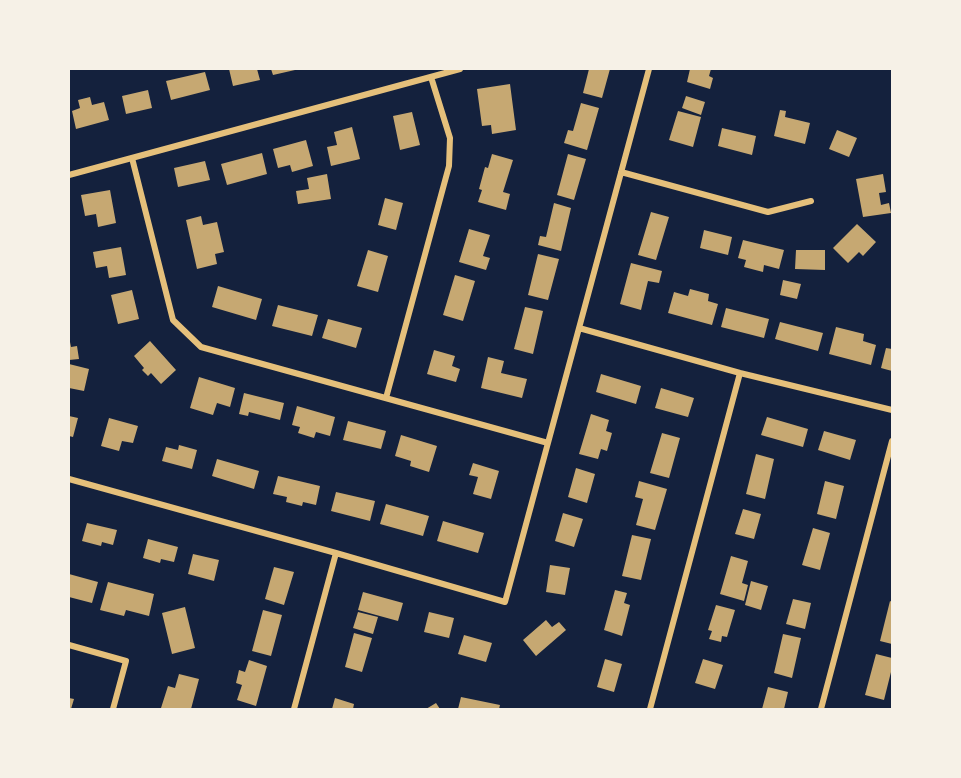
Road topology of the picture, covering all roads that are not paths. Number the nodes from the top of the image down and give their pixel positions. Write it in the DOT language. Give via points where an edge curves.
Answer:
graph roads {
  1 [pos="460,69"];
  2 [pos="649,69"];
  3 [pos="431,77"];
  4 [pos="132,158"];
  5 [pos="621,172"];
  6 [pos="69,175"];
  7 [pos="811,201"];
  8 [pos="579,328"];
  9 [pos="740,373"];
  10 [pos="386,398"];
  11 [pos="892,410"];
  12 [pos="892,441"];
  13 [pos="548,443"];
  14 [pos="69,479"];
  15 [pos="336,553"];
  16 [pos="69,645"];
  17 [pos="113,709"];
  18 [pos="294,709"];
  19 [pos="650,709"];
  20 [pos="821,709"];
  1 -- 3 [label="street"];
  2 -- 5 [label="street"];
  3 -- 4 [label="street"];
  3 -- 10 [label="street" via="450,138 449,166"];
  4 -- 6 [label="street"];
  4 -- 10 [label="street" via="173,320 201,347"];
  5 -- 7 [label="street" via="768,212"];
  5 -- 8 [label="street"];
  8 -- 9 [label="street"];
  8 -- 13 [label="street"];
  9 -- 11 [label="street"];
  9 -- 19 [label="street"];
  10 -- 13 [label="street"];
  12 -- 20 [label="street"];
  13 -- 15 [label="street" via="505,602"];
  14 -- 15 [label="street"];
  15 -- 18 [label="street"];
  16 -- 17 [label="street" via="126,661"];
}
